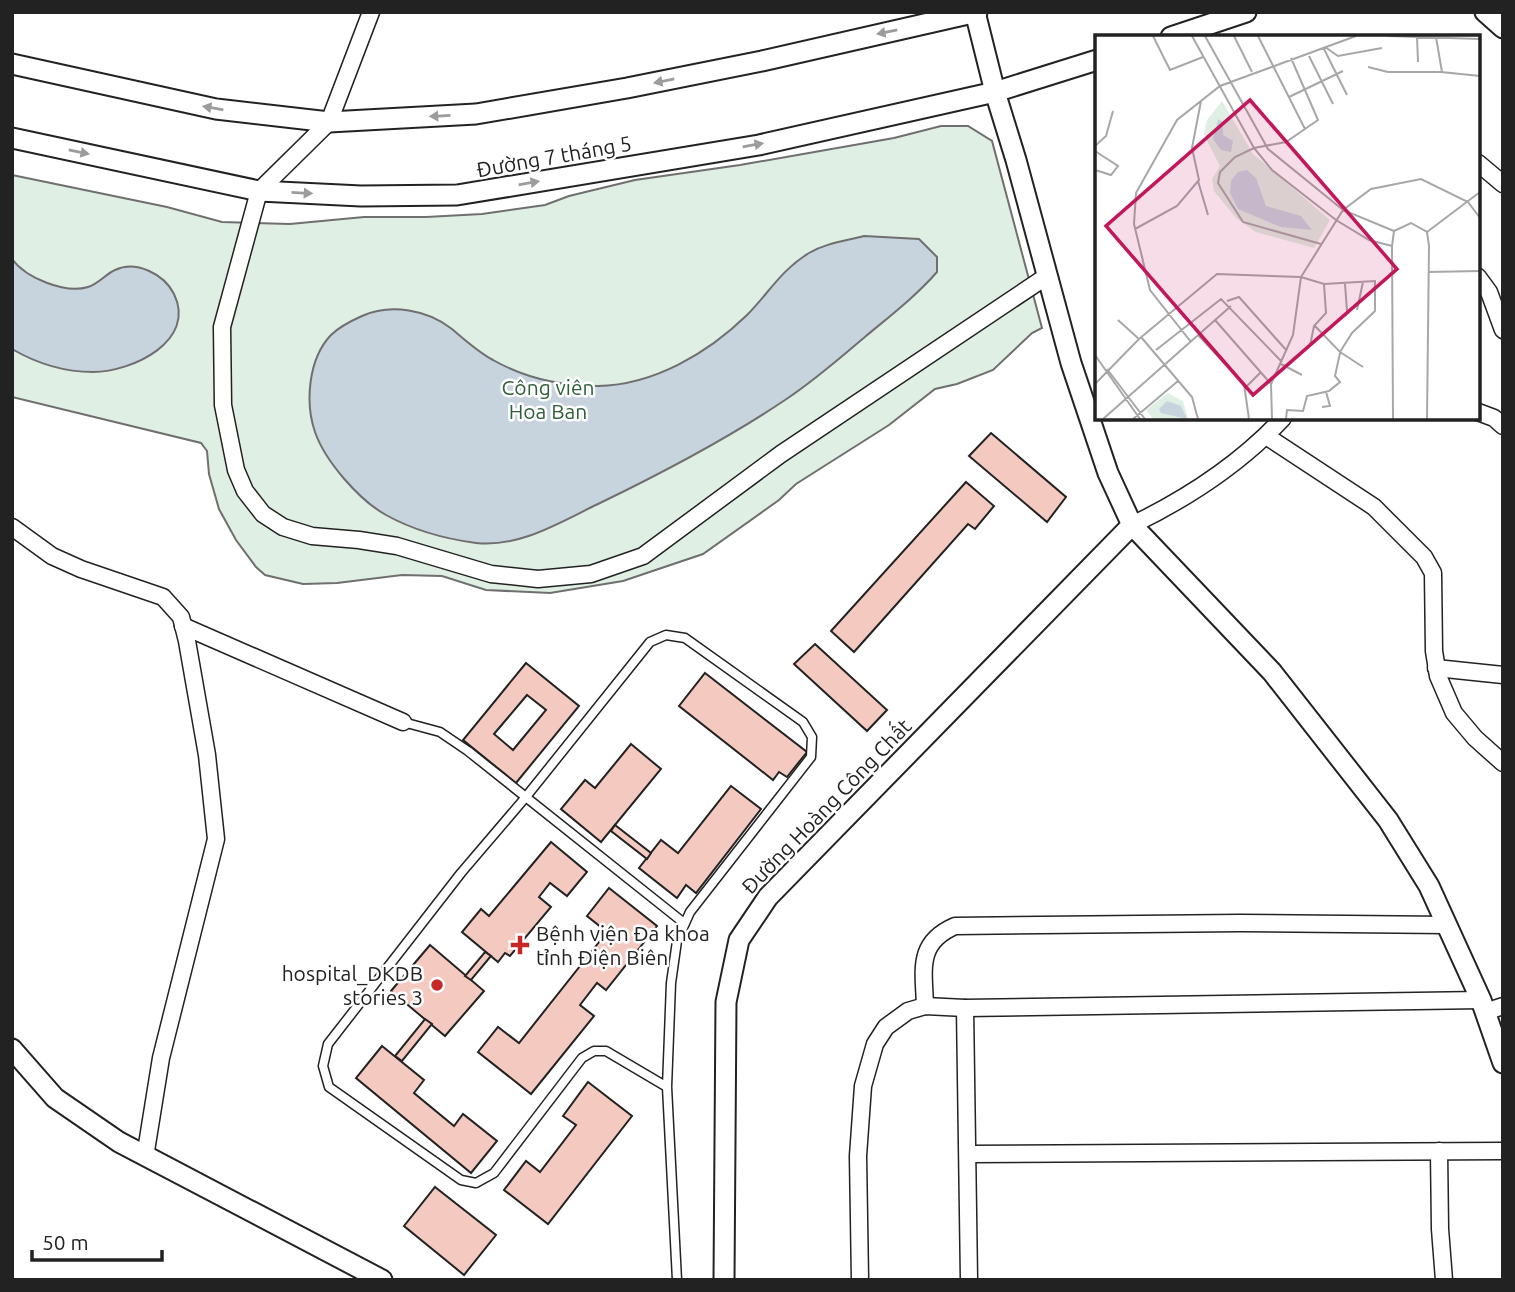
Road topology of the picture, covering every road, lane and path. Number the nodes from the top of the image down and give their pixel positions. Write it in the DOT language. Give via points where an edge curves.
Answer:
graph roads {
  1 [pos="371,12"];
  2 [pos="1246,12"];
  3 [pos="1485,12"];
  4 [pos="976,13"];
  5 [pos="1503,28"];
  6 [pos="1177,35"];
  7 [pos="1095,61"];
  8 [pos="12,64"];
  9 [pos="995,92"];
  10 [pos="329,122"];
  11 [pos="12,138"];
  12 [pos="1480,165"];
  13 [pos="1503,184"];
  14 [pos="259,191"];
  15 [pos="1047,276"];
  16 [pos="1480,280"];
  17 [pos="1503,330"];
  18 [pos="1480,413"];
  19 [pos="1281,420"];
  20 [pos="1503,426"];
  21 [pos="1266,436"];
  22 [pos="1132,525"];
  23 [pos="12,527"];
  24 [pos="183,626"];
  25 [pos="1436,668"];
  26 [pos="1503,675"];
  27 [pos="403,722"];
  28 [pos="1503,763"];
  29 [pos="525,798"];
  30 [pos="684,923"];
  31 [pos="1447,925"];
  32 [pos="925,1006"];
  33 [pos="1489,1006"];
  34 [pos="965,1008"];
  35 [pos="12,1049"];
  36 [pos="1503,1063"];
  37 [pos="667,1087"];
  38 [pos="1439,1151"];
  39 [pos="1503,1151"];
  40 [pos="969,1154"];
  41 [pos="145,1157"];
  42 [pos="382,1280"];
  43 [pos="677,1280"];
  44 [pos="724,1280"];
  45 [pos="860,1280"];
  46 [pos="969,1280"];
  47 [pos="1444,1280"];
  1 -- 10 [label="street"];
  2 -- 6 [label="street"];
  3 -- 5 [label="street"];
  4 -- 9 [label="street"];
  4 -- 10 [label="street, one-way" via="762,61 476,114"];
  7 -- 9 [label="street, Đường 7 tháng 5"];
  10 -- 8 [label="street, one-way" via="216,109"];
  14 -- 9 [label="street, Đường 7 tháng 5, one-way" via="457,195 759,145"];
  9 -- 15 [label="street"];
  10 -- 14 [label="street"];
  11 -- 14 [label="street, Đường 7 tháng 5, one-way"];
  12 -- 13 [label="street"];
  14 -- 15 [label="street" via="222,327 223,405 236,470 245,491 263,514 283,527 312,536 397,547 491,574 538,579 591,574 643,556 781,454"];
  15 -- 22 [label="street" via="1108,473"];
  16 -- 17 [label="street"];
  18 -- 20 [label="street"];
  19 -- 21 [label="street"];
  21 -- 22 [label="street" via="1235,463"];
  21 -- 25 [label="street" via="1374,507 1424,557 1433,573"];
  22 -- 31 [label="street" via="1272,672 1388,820"];
  22 -- 44 [label="street, Đường Hoàng Công Chất" via="768,897 738,940 726,1002"];
  23 -- 24 [label="street" via="52,556 163,597"];
  24 -- 27 [label="street"];
  24 -- 41 [label="street" via="207,755 216,839 161,1058"];
  25 -- 26 [label="street"];
  25 -- 28 [label="street" via="1454,713"];
  27 -- 29 [label="lane" via="440,732"];
  29 -- 30 [label="lane"];
  29 -- 30 [label="lane" via="650,642 666,635 685,638 803,722 812,737 811,757"];
  29 -- 37 [label="lane" via="328,1044 323,1066 329,1087 461,1181 476,1183 494,1173 582,1058 594,1051 606,1051"];
  30 -- 37 [label="lane" via="671,983"];
  31 -- 32 [label="street" via="954,926 928,946"];
  31 -- 33 [label="street"];
  32 -- 34 [label="street"];
  32 -- 45 [label="street" via="908,1011 886,1027 874,1044 863,1086 858,1156"];
  33 -- 34 [label="street"];
  33 -- 36 [label="street"];
  34 -- 40 [label="street"];
  35 -- 41 [label="street" via="55,1098"];
  37 -- 43 [label="lane"];
  38 -- 39 [label="street"];
  38 -- 40 [label="street"];
  38 -- 47 [label="street"];
  40 -- 46 [label="street"];
  41 -- 42 [label="street"];
}
